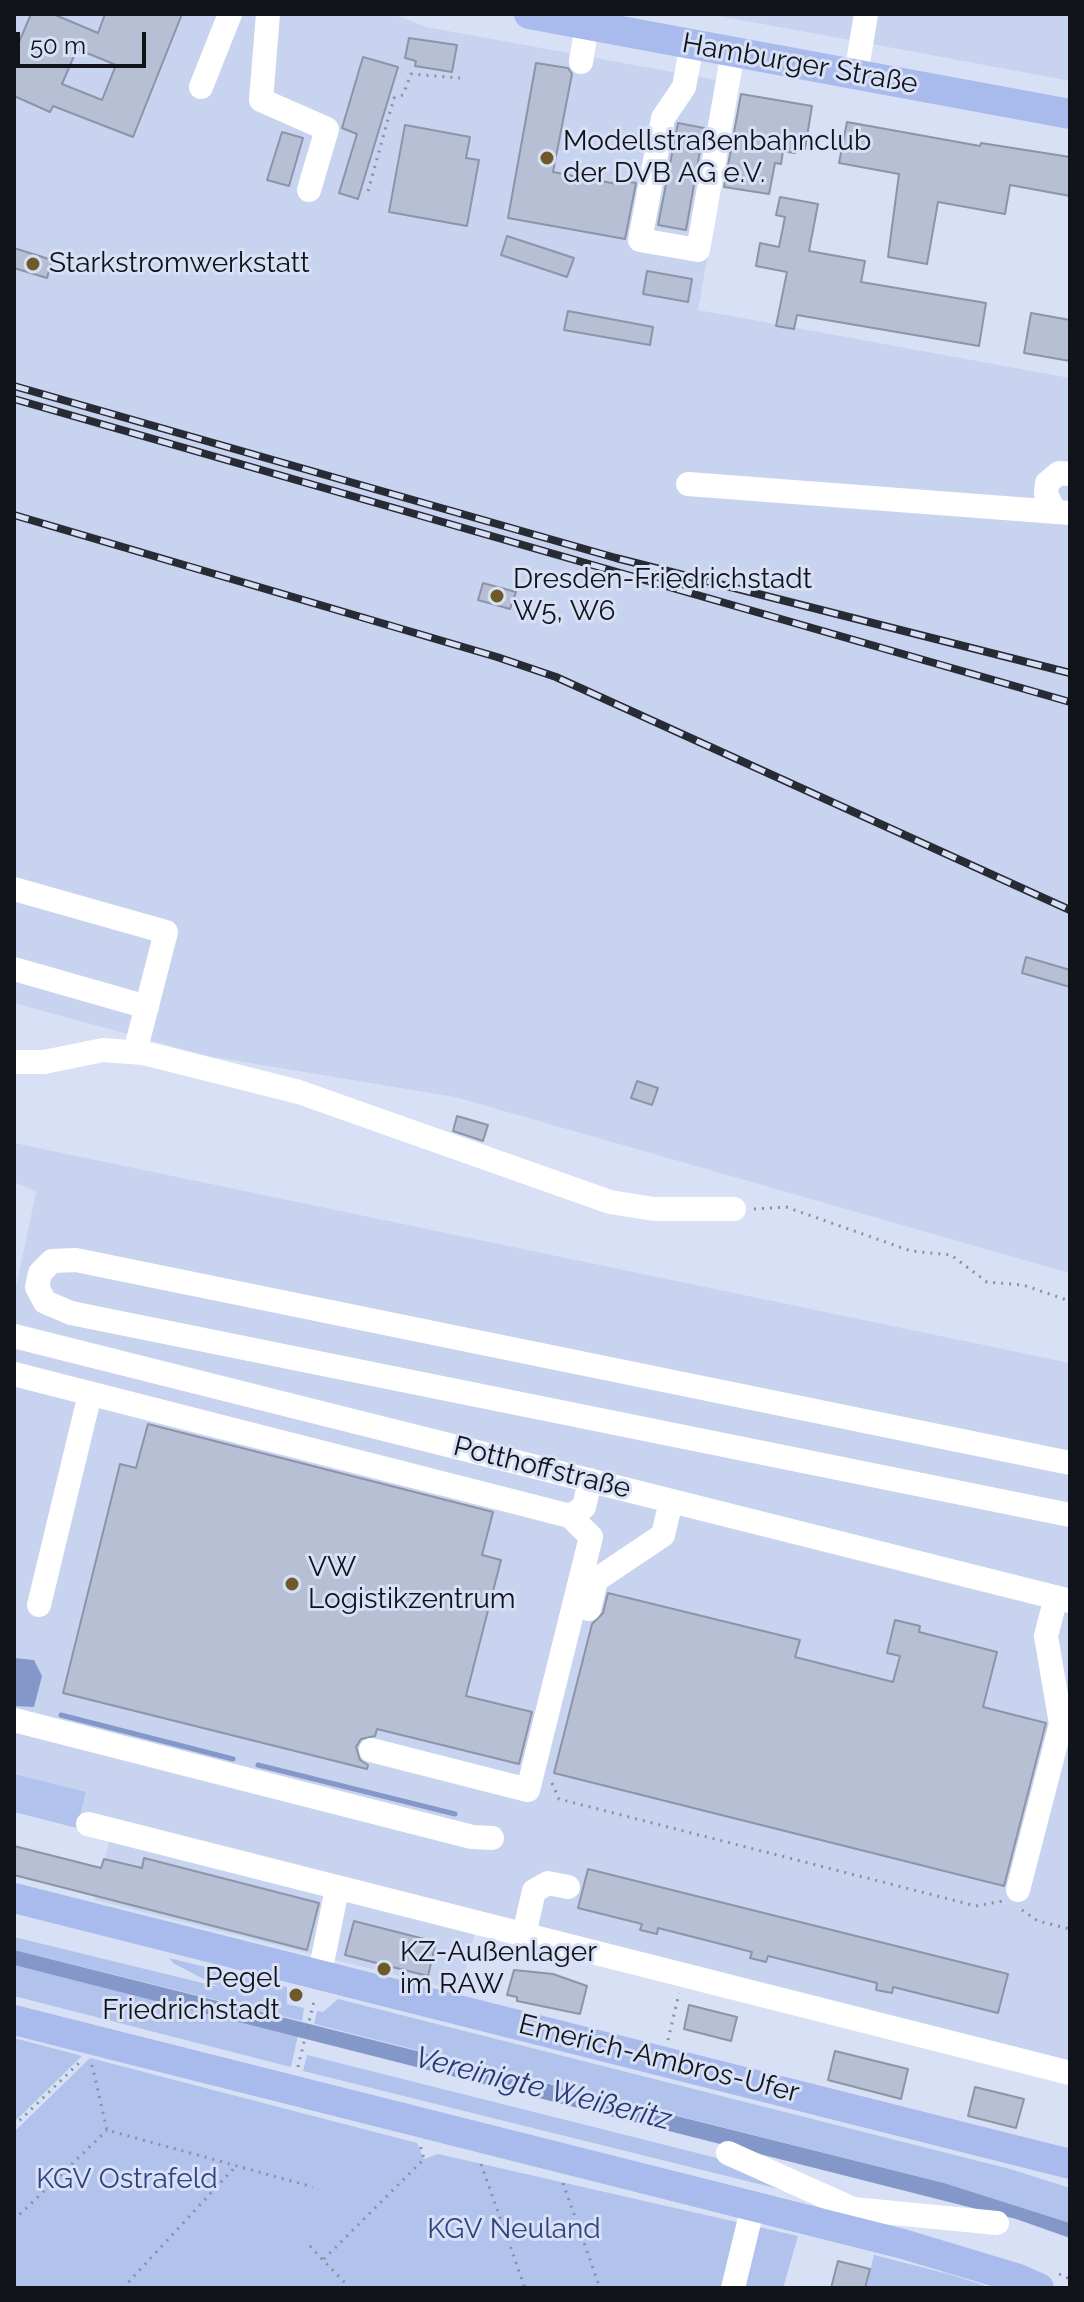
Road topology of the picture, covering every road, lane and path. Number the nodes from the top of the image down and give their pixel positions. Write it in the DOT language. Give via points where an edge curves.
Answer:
graph roads {
  1 [pos="230,14"];
  2 [pos="529,14"];
  3 [pos="866,14"];
  4 [pos="267,15"];
  5 [pos="569,19"];
  6 [pos="692,44"];
  7 [pos="733,52"];
  8 [pos="581,62"];
  9 [pos="856,75"];
  10 [pos="460,78"];
  11 [pos="201,87"];
  12 [pos="1070,114"];
  13 [pos="309,190"];
  14 [pos="368,191"];
  15 [pos="1070,474"];
  16 [pos="688,484"];
  17 [pos="1063,513"];
  18 [pos="14,889"];
  19 [pos="14,969"];
  20 [pos="147,1007"];
  21 [pos="135,1052"];
  22 [pos="14,1062"];
  23 [pos="734,1209"];
  24 [pos="1070,1301"];
  25 [pos="14,1336"];
  26 [pos="14,1374"];
  27 [pos="90,1394"];
  28 [pos="1070,1463"];
  29 [pos="590,1480"];
  30 [pos="671,1501"];
  31 [pos="1070,1515"];
  32 [pos="570,1516"];
  33 [pos="1063,1599"];
  34 [pos="39,1605"];
  35 [pos="14,1720"];
  36 [pos="371,1750"];
  37 [pos="548,1772"];
  38 [pos="88,1824"];
  39 [pos="492,1838"];
  40 [pos="568,1887"];
  41 [pos="337,1889"];
  42 [pos="1018,1890"];
  43 [pos="14,1898"];
  44 [pos="1070,1929"];
  45 [pos="524,1934"];
  46 [pos="684,1973"];
  47 [pos="318,1983"];
  48 [pos="14,2020"];
  49 [pos="89,2047"];
  50 [pos="663,2060"];
  51 [pos="297,2072"];
  52 [pos="1070,2073"];
  53 [pos="14,2126"];
  54 [pos="107,2130"];
  55 [pos="420,2147"];
  56 [pos="728,2153"];
  57 [pos="481,2164"];
  58 [pos="1070,2164"];
  59 [pos="236,2166"];
  60 [pos="563,2183"];
  61 [pos="313,2187"];
  62 [pos="753,2206"];
  63 [pos="850,2219"];
  64 [pos="14,2220"];
  65 [pos="997,2223"];
  66 [pos="310,2246"];
  67 [pos="323,2260"];
  68 [pos="123,2288"];
  69 [pos="350,2288"];
  70 [pos="525,2288"];
  71 [pos="600,2288"];
  72 [pos="733,2288"];
  73 [pos="1039,2288"];
  1 -- 11 [label="street"];
  2 -- 5 [label="main road, Hamburger Straße"];
  3 -- 9 [label="street"];
  4 -- 13 [label="street" via="261,100 327,129"];
  5 -- 6 [label="main road, Hamburger Straße"];
  5 -- 8 [label="street"];
  6 -- 7 [label="main road, Hamburger Straße"];
  6 -- 7 [label="street" via="684,87 663,118 640,240 698,250"];
  7 -- 9 [label="main road, Hamburger Straße"];
  9 -- 12 [label="main road, Hamburger Straße"];
  10 -- 14 [label="path" via="411,74 403,95 394,98"];
  15 -- 17 [label="street" via="1059,473 1047,483 1046,494"];
  16 -- 17 [label="street"];
  18 -- 20 [label="street" via="166,932"];
  19 -- 20 [label="street"];
  20 -- 21 [label="street"];
  21 -- 22 [label="street" via="103,1050 44,1062"];
  21 -- 23 [label="street" via="299,1092 610,1202 654,1209"];
  23 -- 24 [label="path" via="786,1207 911,1251 951,1255 987,1282 1023,1285"];
  25 -- 29 [label="street, Potthoffstraße"];
  26 -- 27 [label="street"];
  27 -- 32 [label="street"];
  27 -- 34 [label="street"];
  28 -- 31 [label="street" via="76,1260 52,1261 40,1273 37,1287 45,1302 71,1313"];
  29 -- 30 [label="street, Potthoffstraße"];
  29 -- 32 [label="street" via="584,1507"];
  30 -- 33 [label="street, Potthoffstraße"];
  30 -- 37 [label="street" via="663,1535 596,1580"];
  32 -- 36 [label="street" via="591,1537 528,1790"];
  33 -- 42 [label="street" via="1046,1636 1061,1724"];
  35 -- 39 [label="street"];
  37 -- 42 [label="path" via="559,1799 976,1906 1000,1904"];
  38 -- 41 [label="street"];
  40 -- 45 [label="street" via="548,1883 534,1891"];
  41 -- 45 [label="street"];
  41 -- 47 [label="street"];
  42 -- 44 [label="path" via="1028,1916"];
  43 -- 47 [label="main road, Emerich-Ambros-Ufer"];
  45 -- 46 [label="street"];
  46 -- 50 [label="path"];
  46 -- 52 [label="street"];
  47 -- 50 [label="main road, Emerich-Ambros-Ufer"];
  47 -- 51 [label="path"];
  48 -- 49 [label="main road"];
  49 -- 53 [label="path"];
  49 -- 54 [label="path"];
  49 -- 62 [label="main road"];
  50 -- 58 [label="main road, Emerich-Ambros-Ufer"];
  54 -- 59 [label="path"];
  54 -- 64 [label="path"];
  55 -- 67 [label="path" via="424,2159"];
  56 -- 63 [label="street"];
  57 -- 70 [label="path"];
  59 -- 61 [label="path"];
  59 -- 68 [label="path"];
  60 -- 71 [label="path"];
  62 -- 63 [label="main road"];
  62 -- 72 [label="street"];
  63 -- 65 [label="street"];
  63 -- 73 [label="main road"];
  66 -- 67 [label="path"];
  67 -- 69 [label="path"];
}
